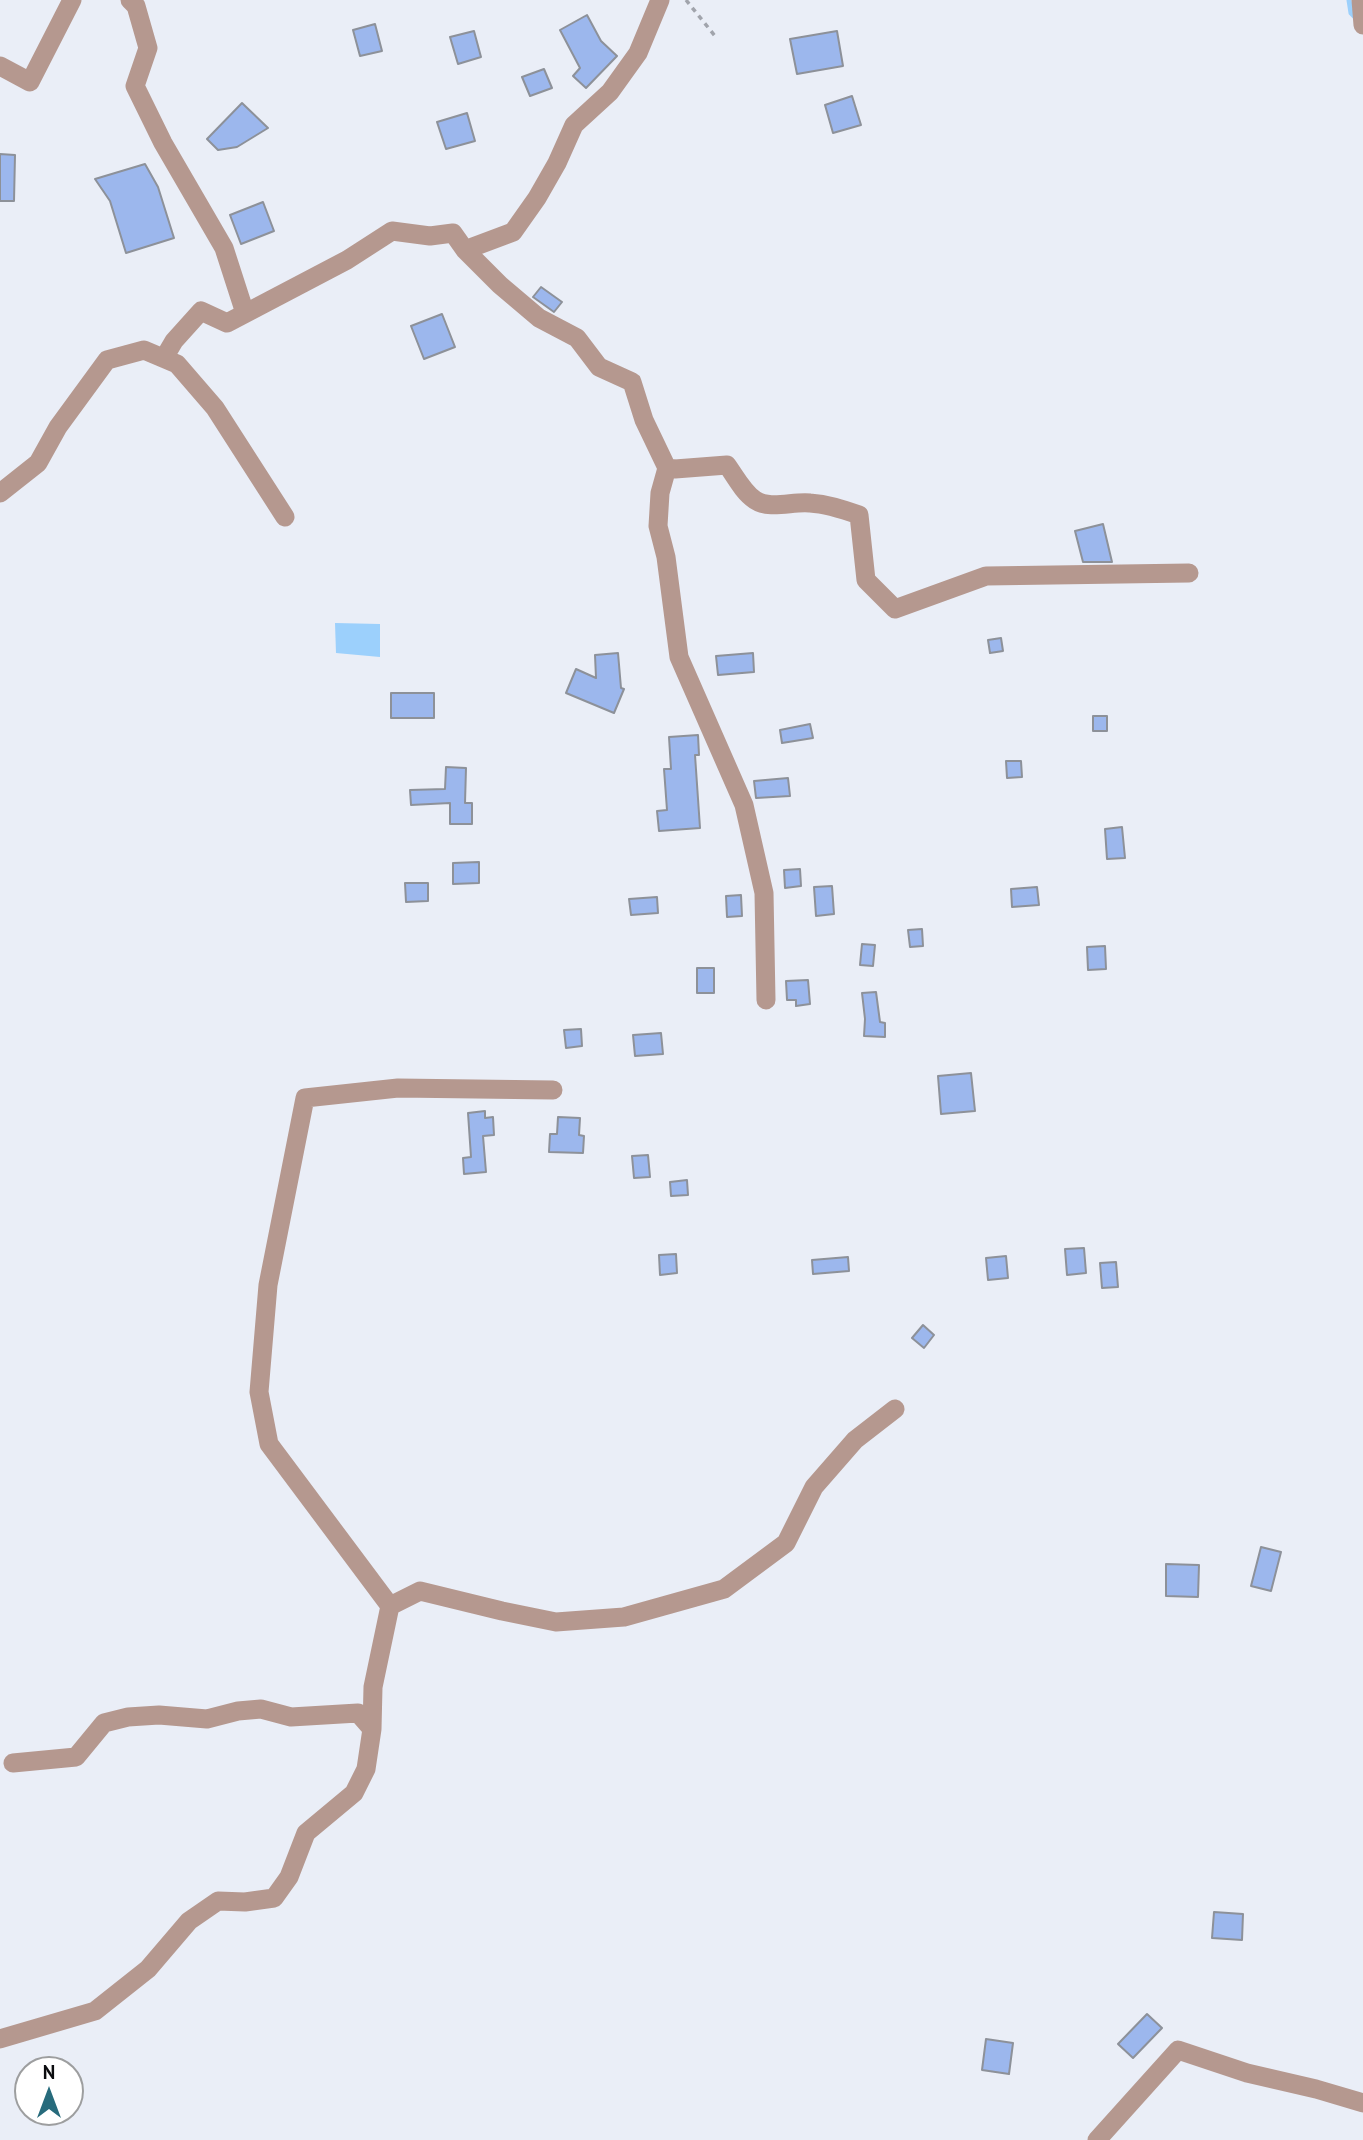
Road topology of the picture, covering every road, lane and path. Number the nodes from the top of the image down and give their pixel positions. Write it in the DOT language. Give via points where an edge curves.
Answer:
graph roads {
  1 [pos="72,0"];
  2 [pos="130,0"];
  3 [pos="686,0"];
  4 [pos="1361,0"];
  5 [pos="659,1"];
  6 [pos="1363,25"];
  7 [pos="715,36"];
  8 [pos="0,66"];
  9 [pos="465,250"];
  10 [pos="244,310"];
  11 [pos="164,358"];
  12 [pos="667,468"];
  13 [pos="0,493"];
  14 [pos="285,517"];
  15 [pos="1189,573"];
  16 [pos="765,1000"];
  17 [pos="553,1090"];
  18 [pos="895,1409"];
  19 [pos="390,1606"];
  20 [pos="372,1729"];
  21 [pos="13,1763"];
  22 [pos="0,2039"];
  23 [pos="1363,2103"];
  24 [pos="1097,2140"];
  1 -- 8 [label="street" via="30,82"];
  2 -- 10 [label="street" via="148,47 135,86 224,248"];
  3 -- 7 [label="path"];
  4 -- 6 [label="street"];
  5 -- 9 [label="street" via="638,53 610,92 574,125 557,163 513,232"];
  9 -- 11 [label="street" via="453,233 430,236 392,231 227,323 201,311"];
  9 -- 12 [label="street" via="539,318 577,338 599,367 632,382"];
  11 -- 13 [label="street" via="144,350 107,360 38,463"];
  11 -- 14 [label="street" via="177,364 215,408"];
  12 -- 15 [label="street" via="727,465 757,502 806,502 859,514 866,580 895,609 986,576"];
  12 -- 16 [label="street" via="658,526 679,657 744,805 764,893"];
  17 -- 19 [label="street" via="398,1088 306,1098 268,1285 258,1392 269,1444"];
  18 -- 19 [label="street" via="855,1440 814,1487 786,1543 724,1589 624,1617 556,1622 420,1591"];
  19 -- 20 [label="street" via="373,1687"];
  20 -- 21 [label="street" via="358,1713 291,1717 261,1709 207,1718 128,1717 104,1723 76,1757"];
  20 -- 22 [label="street" via="366,1769 354,1793 306,1832 289,1877 274,1898 218,1901 189,1921 148,1969 95,2011"];
  23 -- 24 [label="street" via="1178,2050"];
}
